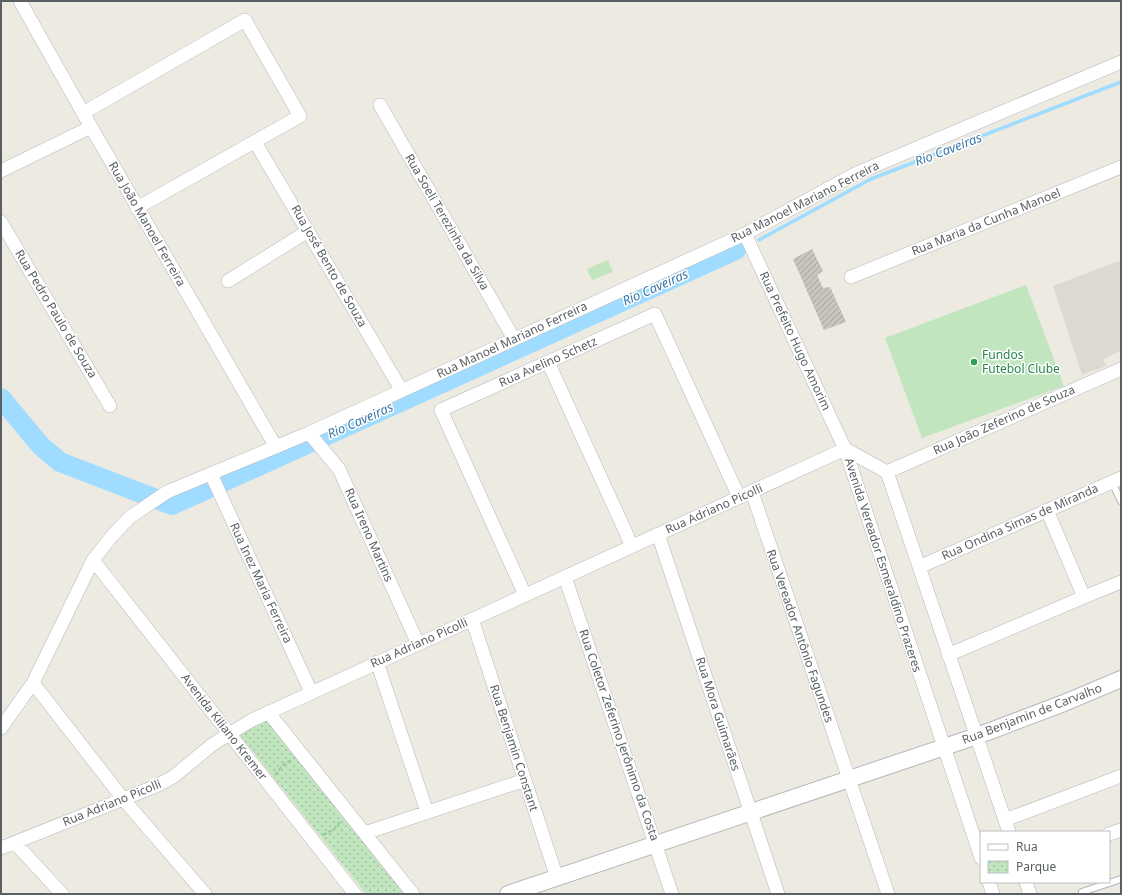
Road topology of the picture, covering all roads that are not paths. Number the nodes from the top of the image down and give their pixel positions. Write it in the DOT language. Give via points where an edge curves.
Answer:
graph roads {
  1 [pos="20,1"];
  2 [pos="1121,62"];
  3 [pos="380,105"];
  4 [pos="83,113"];
  5 [pos="91,127"];
  6 [pos="255,142"];
  7 [pos="1121,167"];
  8 [pos="1,171"];
  9 [pos="137,208"];
  10 [pos="1,222"];
  11 [pos="308,231"];
  12 [pos="745,234"];
  13 [pos="851,277"];
  14 [pos="228,281"];
  15 [pos="514,339"];
  16 [pos="548,362"];
  17 [pos="1121,369"];
  18 [pos="402,391"];
  19 [pos="110,406"];
  20 [pos="310,433"];
  21 [pos="276,447"];
  22 [pos="845,449"];
  23 [pos="887,472"];
  24 [pos="212,476"];
  25 [pos="1116,480"];
  26 [pos="752,492"];
  27 [pos="739,498"];
  28 [pos="1121,501"];
  29 [pos="1047,510"];
  30 [pos="658,534"];
  31 [pos="632,546"];
  32 [pos="93,560"];
  33 [pos="919,567"];
  34 [pos="566,577"];
  35 [pos="1121,582"];
  36 [pos="525,595"];
  37 [pos="1084,597"];
  38 [pos="472,619"];
  39 [pos="418,644"];
  40 [pos="948,655"];
  41 [pos="377,662"];
  42 [pos="1121,679"];
  43 [pos="33,683"];
  44 [pos="311,692"];
  45 [pos="268,712"];
  46 [pos="1,728"];
  47 [pos="229,734"];
  48 [pos="977,736"];
  49 [pos="943,748"];
  50 [pos="1121,776"];
  51 [pos="849,779"];
  52 [pos="525,780"];
  53 [pos="124,800"];
  54 [pos="427,812"];
  55 [pos="751,812"];
  56 [pos="1007,826"];
  57 [pos="1121,830"];
  58 [pos="365,833"];
  59 [pos="1110,834"];
  60 [pos="15,843"];
  61 [pos="655,844"];
  62 [pos="1,848"];
  63 [pos="980,855"];
  64 [pos="556,878"];
  65 [pos="1121,879"];
  66 [pos="989,883"];
  67 [pos="1026,883"];
  68 [pos="1109,883"];
  69 [pos="1110,883"];
  70 [pos="1082,892"];
  71 [pos="62,894"];
  72 [pos="205,894"];
  73 [pos="355,894"];
  74 [pos="413,894"];
  75 [pos="508,894"];
  76 [pos="672,894"];
  77 [pos="778,894"];
  78 [pos="888,894"];
  79 [pos="993,894"];
  80 [pos="1030,894"];
  1 -- 4 [label="street, Rua João Manoel Ferreira"];
  2 -- 12 [label="street, Rua Manoel Mariano Ferreira" via="855,174"];
  3 -- 15 [label="street, Rua Soeli Terezinha da Silva"];
  4 -- 5 [label="street, Rua João Manoel Ferreira"];
  4 -- 6 [label="street" via="245,20 300,116"];
  5 -- 8 [label="street"];
  5 -- 9 [label="street, Rua João Manoel Ferreira"];
  6 -- 9 [label="street"];
  6 -- 11 [label="street, Rua José Bento de Souza"];
  7 -- 13 [label="street, Rua Maria da Cunha Manoel"];
  9 -- 21 [label="street, Rua João Manoel Ferreira"];
  10 -- 19 [label="street, Rua Pedro Paulo de Souza"];
  11 -- 14 [label="street"];
  11 -- 18 [label="street, Rua José Bento de Souza"];
  12 -- 15 [label="street, Rua Manoel Mariano Ferreira"];
  12 -- 22 [label="street, Rua Prefeito Hugo Amorim"];
  15 -- 18 [label="street, Rua Manoel Mariano Ferreira"];
  16 -- 27 [label="street, Rua Avelino Schetz" via="655,314"];
  16 -- 31 [label="street"];
  16 -- 36 [label="street, Rua Avelino Schetz" via="441,410"];
  17 -- 23 [label="street, Rua João Zeferino de Souza"];
  18 -- 20 [label="street, Rua Manoel Mariano Ferreira"];
  20 -- 21 [label="street, Rua Manoel Mariano Ferreira"];
  20 -- 39 [label="street, Rua Ireno Martins" via="339,469"];
  21 -- 24 [label="street, Rua Manoel Mariano Ferreira"];
  22 -- 23 [label="street, Avenida Vereador Esmeraldino Prazeres"];
  22 -- 26 [label="street, Rua Adriano Picolli"];
  22 -- 49 [label="street, Avenida Vereador Esmeraldino Prazeres"];
  23 -- 33 [label="street"];
  24 -- 32 [label="street, Rua Manoel Mariano Ferreira" via="167,492 136,512 120,526"];
  24 -- 44 [label="street, Rua Inez Maria Ferreira"];
  25 -- 28 [label="lane"];
  25 -- 29 [label="street, Rua Ondina Simas de Miranda"];
  26 -- 27 [label="street, Rua Adriano Picolli"];
  26 -- 51 [label="street, Rua Vereador Antônio Fagundes"];
  27 -- 30 [label="street, Rua Adriano Picolli"];
  29 -- 33 [label="street, Rua Ondina Simas de Miranda"];
  29 -- 37 [label="street"];
  30 -- 31 [label="street, Rua Adriano Picolli"];
  30 -- 55 [label="street, Rua Mora Guimarães"];
  31 -- 34 [label="street, Rua Adriano Picolli"];
  32 -- 43 [label="street, Rua Manoel Mariano Ferreira"];
  32 -- 47 [label="street, Avenida Kiliano Kremer"];
  33 -- 40 [label="street"];
  34 -- 36 [label="street, Rua Adriano Picolli"];
  34 -- 61 [label="street, Rua Coletor Zeferino Jerônimo da Costa"];
  35 -- 37 [label="street"];
  36 -- 38 [label="street, Rua Adriano Picolli"];
  37 -- 40 [label="street"];
  38 -- 39 [label="street, Rua Adriano Picolli"];
  38 -- 52 [label="street, Rua Benjamin Constant"];
  39 -- 41 [label="street, Rua Adriano Picolli"];
  40 -- 48 [label="street"];
  41 -- 44 [label="street, Rua Adriano Picolli"];
  41 -- 54 [label="street"];
  42 -- 48 [label="street, Rua Benjamin de Carvalho"];
  43 -- 46 [label="street, Rua Manoel Mariano Ferreira"];
  43 -- 53 [label="street"];
  44 -- 45 [label="street, Rua Adriano Picolli"];
  45 -- 47 [label="street, Rua Adriano Picolli"];
  45 -- 58 [label="street"];
  47 -- 53 [label="street, Rua Adriano Picolli" via="165,782"];
  47 -- 73 [label="street, Avenida Kiliano Kremer"];
  48 -- 49 [label="street, Rua Benjamin de Carvalho"];
  48 -- 56 [label="street"];
  49 -- 51 [label="street, Rua Benjamin de Carvalho"];
  49 -- 63 [label="street, Avenida Vereador Esmeraldino Prazeres"];
  50 -- 56 [label="street"];
  51 -- 55 [label="street, Rua Benjamin de Carvalho"];
  51 -- 78 [label="street, Rua Vereador Antônio Fagundes"];
  52 -- 54 [label="street"];
  52 -- 64 [label="street, Rua Benjamin Constant"];
  53 -- 60 [label="street, Rua Adriano Picolli"];
  53 -- 72 [label="street"];
  54 -- 58 [label="street"];
  55 -- 61 [label="street, Rua Benjamin de Carvalho"];
  55 -- 77 [label="street, Rua Mora Guimarães"];
  57 -- 59 [label="street"];
  58 -- 74 [label="street"];
  60 -- 62 [label="street, Rua Adriano Picolli"];
  60 -- 71 [label="street"];
  61 -- 64 [label="street, Rua Benjamin de Carvalho"];
  61 -- 76 [label="street, Rua Coletor Zeferino Jerônimo da Costa"];
  64 -- 75 [label="street, Rua Benjamin de Carvalho"];
  65 -- 69 [label="lane"];
  66 -- 79 [label="street"];
  67 -- 80 [label="street"];
  68 -- 70 [label="lane"];
}
